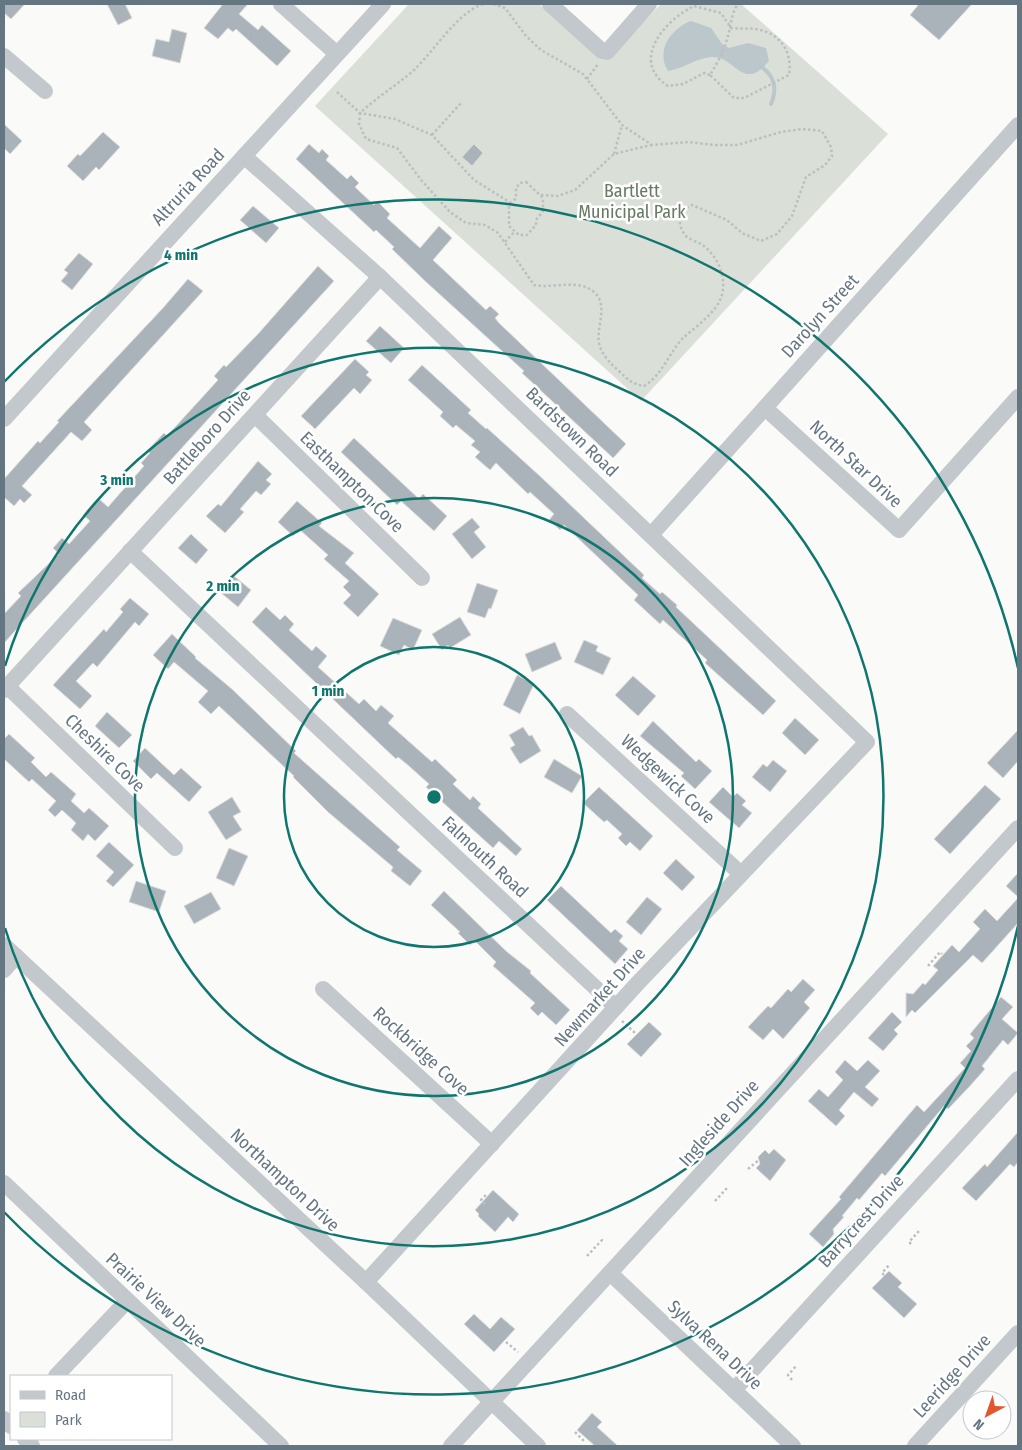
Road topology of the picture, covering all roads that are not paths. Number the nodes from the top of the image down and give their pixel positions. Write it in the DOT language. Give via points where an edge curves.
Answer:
graph roads {
  1 [pos="281,4"];
  2 [pos="383,4"];
  3 [pos="550,4"];
  4 [pos="649,4"];
  5 [pos="337,54"];
  6 [pos="4,56"];
  7 [pos="45,91"];
  8 [pos="1018,125"];
  9 [pos="244,156"];
  10 [pos="380,277"];
  11 [pos="1018,397"];
  12 [pos="765,408"];
  13 [pos="255,414"];
  14 [pos="4,419"];
  15 [pos="651,535"];
  16 [pos="130,551"];
  17 [pos="422,578"];
  18 [pos="5,688"];
  19 [pos="568,714"];
  20 [pos="867,742"];
  21 [pos="1018,828"];
  22 [pos="175,848"];
  23 [pos="741,874"];
  24 [pos="4,945"];
  25 [pos="16,956"];
  26 [pos="4,970"];
  27 [pos="323,989"];
  28 [pos="619,1014"];
  29 [pos="1018,1079"];
  30 [pos="492,1144"];
  31 [pos="4,1183"];
  32 [pos="610,1273"];
  33 [pos="366,1282"];
  34 [pos="127,1301"];
  35 [pos="1018,1333"];
  36 [pos="57,1375"];
  37 [pos="734,1390"];
  38 [pos="491,1402"];
  39 [pos="281,1446"];
  40 [pos="451,1446"];
  41 [pos="538,1446"];
  42 [pos="793,1446"];
  43 [pos="915,1446"];
  1 -- 5 [label="street"];
  2 -- 5 [label="street, Altruria Road"];
  3 -- 4 [label="street" via="607,52"];
  5 -- 9 [label="street, Altruria Road"];
  6 -- 7 [label="street"];
  8 -- 12 [label="street, Darolyn Street"];
  9 -- 10 [label="street, Bardstown Road"];
  9 -- 14 [label="street, Altruria Road"];
  10 -- 13 [label="street, Battleboro Drive"];
  10 -- 15 [label="street, Bardstown Road"];
  11 -- 12 [label="street, North Star Drive" via="898,530"];
  12 -- 15 [label="street, Darolyn Street"];
  13 -- 16 [label="street, Battleboro Drive"];
  13 -- 17 [label="street, Easthampton Cove"];
  15 -- 20 [label="street, Bardstown Road"];
  16 -- 18 [label="street, Battleboro Drive"];
  16 -- 28 [label="street, Falmouth Road"];
  18 -- 22 [label="street, Cheshire Cove"];
  19 -- 23 [label="street, Wedgewick Cove"];
  20 -- 23 [label="street, Newmarket Drive"];
  21 -- 32 [label="street, Ingleside Drive"];
  23 -- 28 [label="street, Newmarket Drive"];
  24 -- 25 [label="street, Northampton Drive"];
  25 -- 26 [label="street"];
  25 -- 33 [label="street, Northampton Drive"];
  27 -- 30 [label="street, Rockbridge Cove"];
  28 -- 30 [label="street, Newmarket Drive"];
  29 -- 37 [label="street, Barrycrest Drive"];
  30 -- 33 [label="street, Newmarket Drive"];
  31 -- 34 [label="street, Prairie View Drive"];
  32 -- 37 [label="street, Sylva Rena Drive"];
  32 -- 38 [label="street, Ingleside Drive"];
  33 -- 38 [label="street, Northampton Drive"];
  34 -- 36 [label="street"];
  34 -- 39 [label="street, Prairie View Drive"];
  35 -- 43 [label="street, Leeridge Drive"];
  37 -- 42 [label="street, Sylva Rena Drive"];
  38 -- 40 [label="street, Ingleside Drive"];
  38 -- 41 [label="street, Northampton Drive"];
}
